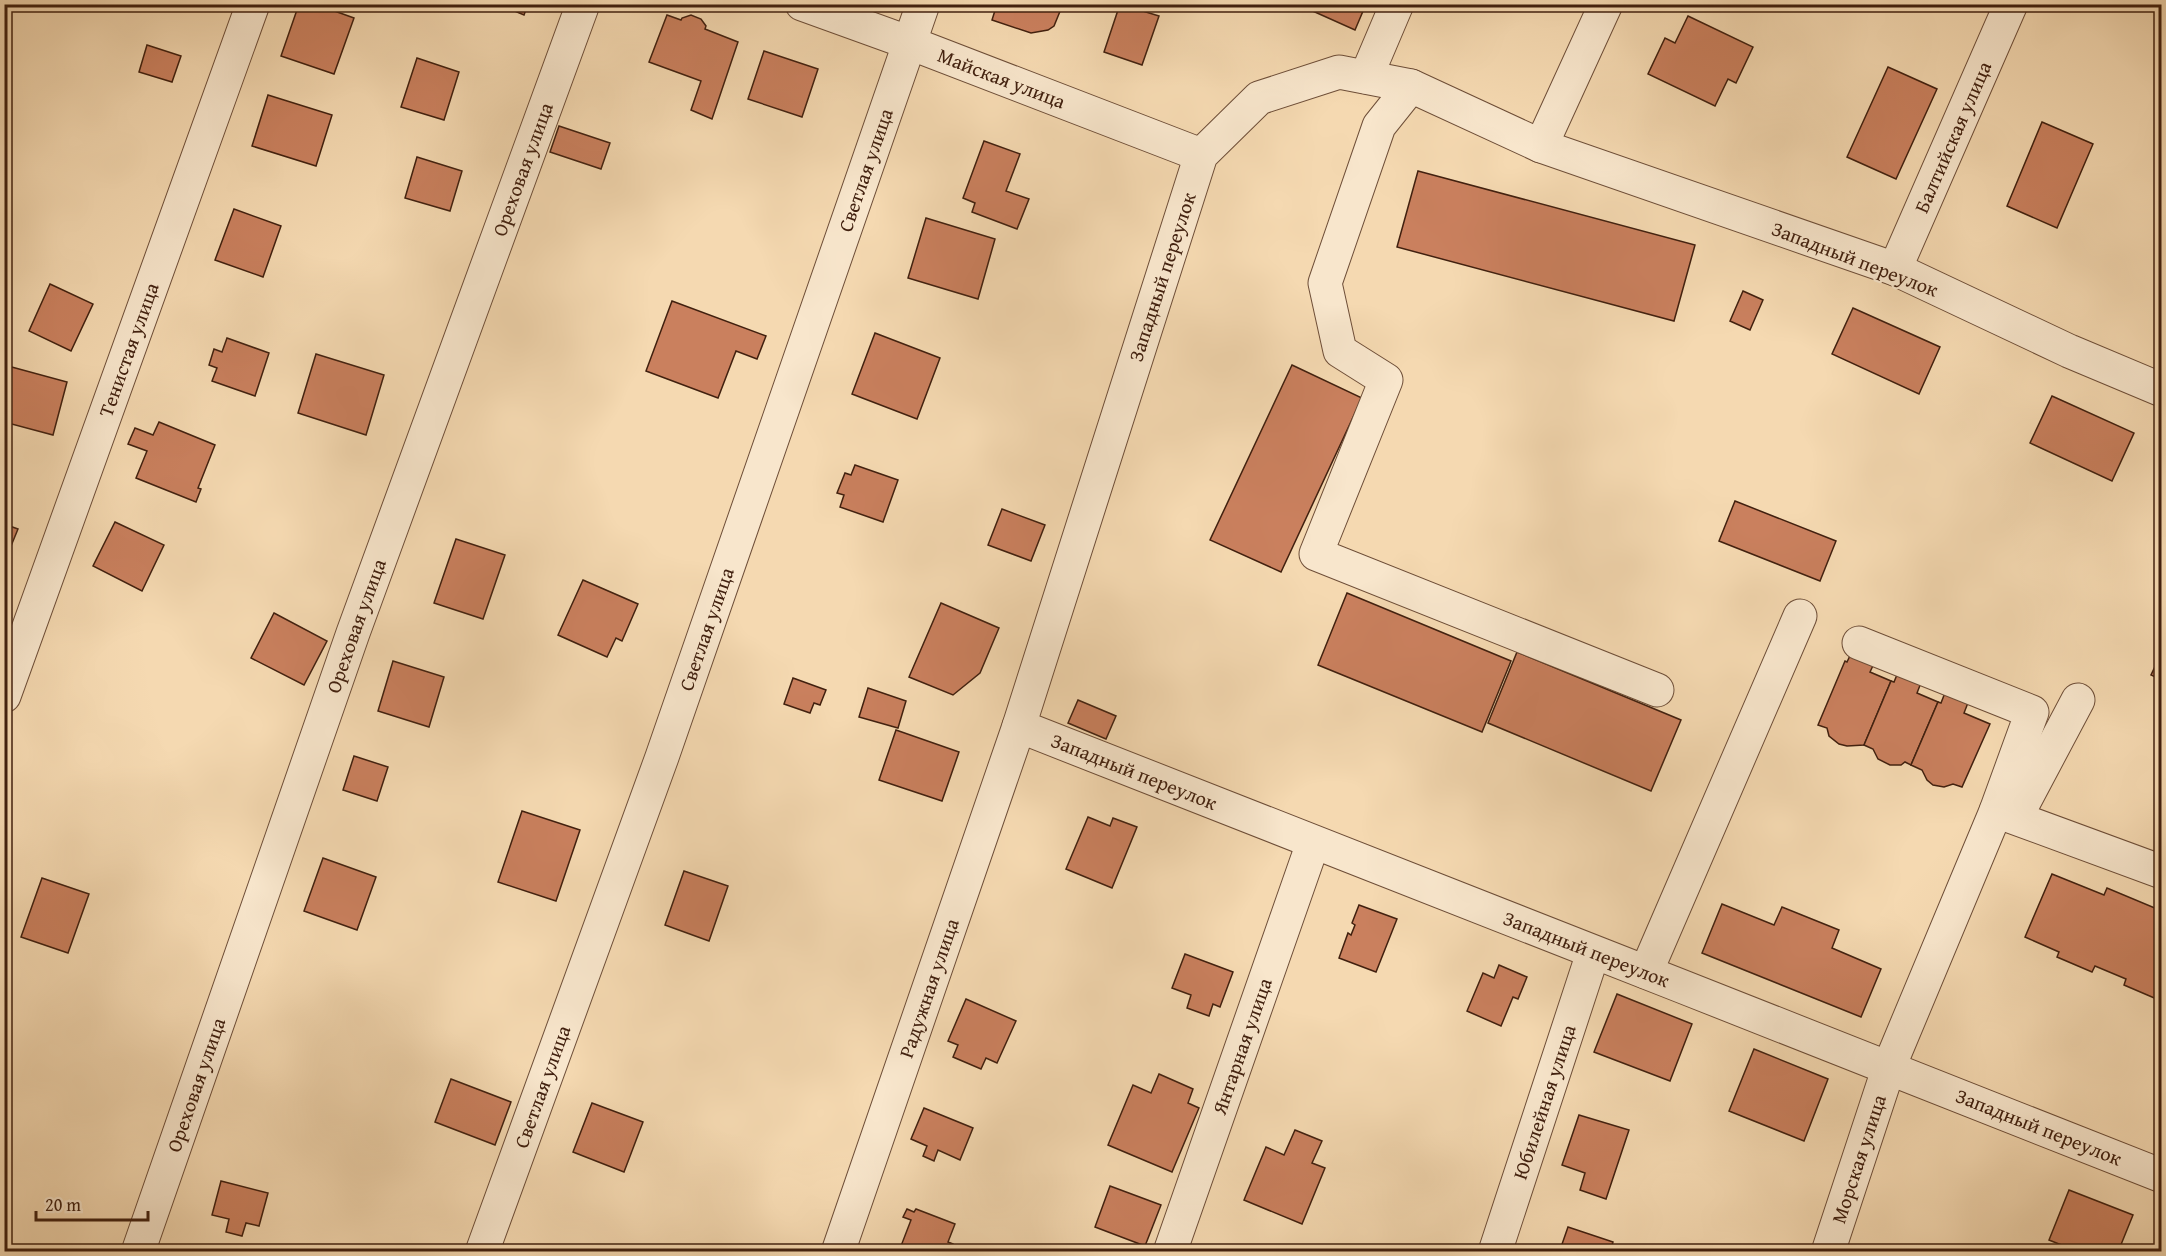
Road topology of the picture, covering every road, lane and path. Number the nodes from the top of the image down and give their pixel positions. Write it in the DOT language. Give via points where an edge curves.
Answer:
graph roads {
  1 [pos="253,4"];
  2 [pos="583,4"];
  3 [pos="802,4"];
  4 [pos="923,4"];
  5 [pos="1397,4"];
  6 [pos="1606,4"];
  7 [pos="2011,4"];
  8 [pos="910,43"];
  9 [pos="1366,77"];
  10 [pos="1411,86"];
  11 [pos="1541,146"];
  12 [pos="1201,155"];
  13 [pos="1895,269"];
  14 [pos="2162,390"];
  15 [pos="1800,616"];
  16 [pos="1859,643"];
  17 [pos="1657,690"];
  18 [pos="4,696"];
  19 [pos="2078,700"];
  20 [pos="1019,726"];
  21 [pos="2006,814"];
  22 [pos="1313,843"];
  23 [pos="2162,872"];
  24 [pos="1593,953"];
  25 [pos="1646,972"];
  26 [pos="1889,1067"];
  27 [pos="2162,1176"];
  28 [pos="138,1251"];
  29 [pos="482,1251"];
  30 [pos="838,1251"];
  31 [pos="1170,1251"];
  32 [pos="1495,1251"];
  33 [pos="1828,1251"];
  1 -- 18 [label="street, Тенистая улица"];
  2 -- 28 [label="street, Ореховая улица" via="353,633"];
  3 -- 8 [label="street, Майская улица"];
  4 -- 8 [label="street, Светлая улица"];
  5 -- 9 [label="street"];
  6 -- 11 [label="street"];
  7 -- 13 [label="street, Балтийская улица"];
  8 -- 12 [label="street, Майская улица"];
  8 -- 29 [label="street, Светлая улица" via="662,757"];
  9 -- 10 [label="street, Западный переулок"];
  9 -- 12 [label="street, Западный переулок" via="1340,72 1259,98"];
  10 -- 11 [label="street, Западный переулок"];
  10 -- 17 [label="street" via="1379,126 1325,283 1340,351 1386,380 1316,554"];
  11 -- 13 [label="street, Западный переулок"];
  12 -- 20 [label="street, Западный переулок"];
  13 -- 14 [label="street, Западный переулок" via="2068,351"];
  15 -- 25 [label="street"];
  16 -- 21 [label="street" via="2032,712"];
  19 -- 21 [label="street"];
  20 -- 22 [label="street, Западный переулок"];
  20 -- 30 [label="street, Радужная улица"];
  21 -- 23 [label="street"];
  21 -- 26 [label="street, Морская улица"];
  22 -- 24 [label="street, Западный переулок"];
  22 -- 31 [label="street, Янтарная улица"];
  24 -- 25 [label="street, Западный переулок"];
  24 -- 32 [label="street, Юбилейная улица"];
  25 -- 26 [label="street, Западный переулок"];
  26 -- 27 [label="street, Западный переулок"];
  26 -- 33 [label="street, Морская улица"];
}
